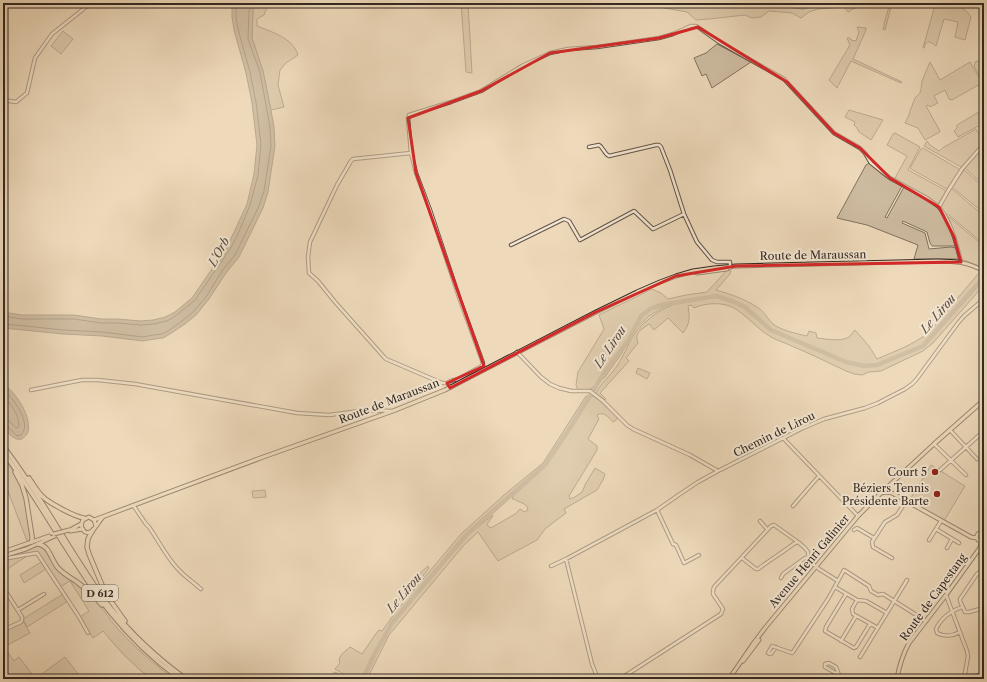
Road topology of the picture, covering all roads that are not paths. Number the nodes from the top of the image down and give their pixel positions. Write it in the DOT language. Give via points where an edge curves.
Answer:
graph roads {
  1 [pos="91,3"];
  2 [pos="3,100"];
  3 [pos="984,144"];
  4 [pos="589,147"];
  5 [pos="411,153"];
  6 [pos="939,208"];
  7 [pos="684,214"];
  8 [pos="511,245"];
  9 [pos="959,262"];
  10 [pos="730,267"];
  11 [pos="983,271"];
  12 [pos="984,299"];
  13 [pos="517,352"];
  14 [pos="447,383"];
  15 [pos="450,388"];
  16 [pos="31,390"];
  17 [pos="984,400"];
  18 [pos="393,411"];
  19 [pos="950,430"];
  20 [pos="984,431"];
  21 [pos="783,438"];
  22 [pos="934,444"];
  23 [pos="3,446"];
  24 [pos="966,447"];
  25 [pos="3,452"];
  26 [pos="8,456"];
  27 [pos="977,459"];
  28 [pos="952,460"];
  29 [pos="940,470"];
  30 [pos="718,471"];
  31 [pos="966,475"];
  32 [pos="819,476"];
  33 [pos="894,481"];
  34 [pos="881,493"];
  35 [pos="892,493"];
  36 [pos="906,501"];
  37 [pos="133,505"];
  38 [pos="793,506"];
  39 [pos="657,510"];
  40 [pos="858,516"];
  41 [pos="103,517"];
  42 [pos="84,518"];
  43 [pos="94,520"];
  44 [pos="760,521"];
  45 [pos="941,521"];
  46 [pos="81,524"];
  47 [pos="96,526"];
  48 [pos="83,529"];
  49 [pos="936,529"];
  50 [pos="93,530"];
  51 [pos="767,530"];
  52 [pos="854,530"];
  53 [pos="70,531"];
  54 [pos="984,534"];
  55 [pos="55,535"];
  56 [pos="874,538"];
  57 [pos="952,539"];
  58 [pos="978,539"];
  59 [pos="929,540"];
  60 [pos="983,541"];
  61 [pos="32,542"];
  62 [pos="798,542"];
  63 [pos="959,543"];
  64 [pos="38,544"];
  65 [pos="947,548"];
  66 [pos="979,549"];
  67 [pos="3,552"];
  68 [pos="3,556"];
  69 [pos="699,556"];
  70 [pos="809,557"];
  71 [pos="742,558"];
  72 [pos="892,558"];
  73 [pos="3,559"];
  74 [pos="566,559"];
  75 [pos="551,566"];
  76 [pos="816,566"];
  77 [pos="984,572"];
  78 [pos="781,578"];
  79 [pos="907,580"];
  80 [pos="838,581"];
  81 [pos="3,587"];
  82 [pos="835,587"];
  83 [pos="201,588"];
  84 [pos="44,594"];
  85 [pos="846,594"];
  86 [pos="946,596"];
  87 [pos="857,600"];
  88 [pos="894,601"];
  89 [pos="942,601"];
  90 [pos="949,604"];
  91 [pos="962,607"];
  92 [pos="984,608"];
  93 [pos="18,610"];
  94 [pos="109,611"];
  95 [pos="952,612"];
  96 [pos="886,613"];
  97 [pos="856,616"];
  98 [pos="926,621"];
  99 [pos="870,624"];
  100 [pos="878,628"];
  101 [pos="3,630"];
  102 [pos="132,632"];
  103 [pos="960,632"];
  104 [pos="88,633"];
  105 [pos="841,641"];
  106 [pos="776,647"];
  107 [pos="860,657"];
  108 [pos="984,674"];
  109 [pos="839,675"];
  110 [pos="730,678"];
  111 [pos="964,678"];
  112 [pos="180,679"];
  113 [pos="186,679"];
  114 [pos="598,679"];
  115 [pos="620,679"];
  116 [pos="846,679"];
  117 [pos="897,679"];
  1 -- 2 [label="street" via="52,34 35,58 27,92 16,102"];
  3 -- 6 [label="street" via="962,169"];
  4 -- 7 [label="street" via="599,145 609,156 659,145"];
  5 -- 6 [label="street" via="409,115 481,91 522,66 550,53 659,38 695,26 784,79 834,133 860,148 872,163 890,178 925,197"];
  5 -- 14 [label="street" via="483,363 482,366"];
  5 -- 14 [label="street" via="351,160 310,242 309,273 386,359"];
  6 -- 9 [label="street" via="950,224"];
  7 -- 8 [label="street" via="653,229 634,211 580,240 569,221 564,219"];
  7 -- 10 [label="street" via="697,242 712,260 730,262"];
  9 -- 10 [label="main road, Route de Maraussan"];
  9 -- 11 [label="main road, Route de Maraussan"];
  10 -- 13 [label="main road, Route de Maraussan" via="671,278 637,292"];
  12 -- 21 [label="street, Chemin de Lirou" via="964,316 916,380 905,389 870,406 824,419"];
  13 -- 15 [label="main road, Route de Maraussan"];
  13 -- 30 [label="street" via="550,384 571,391 590,391 633,429"];
  14 -- 15 [label="street"];
  15 -- 18 [label="main road, Route de Maraussan"];
  16 -- 18 [label="street" via="82,380 103,381 135,384 297,413"];
  17 -- 19 [label="main road, Avenue Henri Galinier"];
  18 -- 37 [label="main road, Route de Maraussan"];
  19 -- 22 [label="main road, Avenue Henri Galinier"];
  19 -- 24 [label="street"];
  20 -- 24 [label="street"];
  21 -- 30 [label="street, Chemin de Lirou"];
  21 -- 32 [label="street"];
  22 -- 28 [label="street"];
  22 -- 33 [label="main road, Avenue Henri Galinier"];
  23 -- 26 [label="highway, D 612"];
  24 -- 27 [label="street"];
  24 -- 28 [label="street"];
  25 -- 26 [label="highway, D 612"];
  26 -- 42 [label="highway" via="15,459 42,496"];
  26 -- 61 [label="highway" via="8,461 24,490"];
  26 -- 94 [label="highway, D 612"];
  26 -- 102 [label="highway, D 612" via="102,596"];
  28 -- 29 [label="street"];
  28 -- 31 [label="street"];
  30 -- 39 [label="street, Chemin de Lirou"];
  32 -- 38 [label="street"];
  32 -- 40 [label="street"];
  33 -- 34 [label="main road, Avenue Henri Galinier"];
  33 -- 35 [label="main road"];
  34 -- 35 [label="main road"];
  34 -- 40 [label="main road, Avenue Henri Galinier"];
  35 -- 36 [label="main road"];
  36 -- 45 [label="main road"];
  36 -- 56 [label="street" via="897,516 885,522"];
  37 -- 41 [label="main road, Route de Maraussan"];
  37 -- 83 [label="street" via="177,568"];
  39 -- 69 [label="street" via="684,563"];
  39 -- 74 [label="street, Chemin de Lirou"];
  40 -- 76 [label="main road, Avenue Henri Galinier"];
  41 -- 43 [label="main road, Route de Maraussan"];
  41 -- 47 [label="main road, Route de Maraussan"];
  42 -- 43 [label="main road" via="91,517"];
  42 -- 46 [label="main road"];
  43 -- 47 [label="main road"];
  44 -- 51 [label="street"];
  45 -- 49 [label="street"];
  45 -- 58 [label="main road"];
  46 -- 48 [label="main road"];
  46 -- 53 [label="main road"];
  47 -- 50 [label="main road"];
  48 -- 50 [label="main road" via="89,532"];
  48 -- 53 [label="main road"];
  49 -- 57 [label="street"];
  49 -- 59 [label="street"];
  50 -- 102 [label="highway" via="87,543 89,554 110,600"];
  51 -- 62 [label="street" via="774,525"];
  51 -- 71 [label="street"];
  52 -- 56 [label="street" via="857,528"];
  53 -- 55 [label="main road, bridge"];
  54 -- 58 [label="main road" via="979,533"];
  55 -- 61 [label="main road"];
  55 -- 64 [label="main road"];
  56 -- 72 [label="street" via="873,547"];
  57 -- 63 [label="street"];
  57 -- 65 [label="street"];
  58 -- 60 [label="main road"];
  58 -- 66 [label="main road, Route de Capestang"];
  60 -- 66 [label="main road, Route de Capestang"];
  61 -- 67 [label="main road"];
  62 -- 70 [label="street" via="808,552"];
  62 -- 71 [label="street" via="758,569"];
  64 -- 68 [label="main road"];
  64 -- 94 [label="highway" via="45,545 59,569 88,590"];
  66 -- 86 [label="main road, Route de Capestang"];
  70 -- 76 [label="street" via="809,561"];
  70 -- 78 [label="street"];
  71 -- 115 [label="street" via="713,589 713,594 723,609 721,614"];
  73 -- 104 [label="street" via="37,553"];
  74 -- 75 [label="street, Chemin de Lirou"];
  74 -- 114 [label="street"];
  76 -- 80 [label="street"];
  76 -- 110 [label="main road, Avenue Henri Galinier" via="772,620"];
  77 -- 91 [label="street" via="977,574 960,599"];
  79 -- 88 [label="street"];
  80 -- 82 [label="street"];
  80 -- 88 [label="street" via="844,570 869,586 874,593 883,594"];
  81 -- 93 [label="street"];
  82 -- 85 [label="street"];
  82 -- 106 [label="street" via="793,652"];
  84 -- 93 [label="street"];
  85 -- 87 [label="street"];
  85 -- 105 [label="street" via="825,629"];
  86 -- 89 [label="main road, Route de Capestang"];
  86 -- 90 [label="street"];
  87 -- 96 [label="street" via="866,601"];
  87 -- 97 [label="street" via="852,610"];
  88 -- 96 [label="street"];
  88 -- 98 [label="street"];
  89 -- 90 [label="street"];
  89 -- 98 [label="main road, Route de Capestang"];
  90 -- 95 [label="street"];
  91 -- 92 [label="street" via="967,613"];
  91 -- 95 [label="street"];
  93 -- 101 [label="street" via="22,620"];
  94 -- 112 [label="highway, D 612" via="138,643"];
  95 -- 103 [label="street"];
  95 -- 103 [label="street" via="945,616 936,627 936,631 941,635"];
  96 -- 100 [label="street"];
  97 -- 99 [label="street"];
  97 -- 105 [label="street"];
  98 -- 117 [label="main road, Route de Capestang" via="905,649"];
  99 -- 100 [label="street"];
  99 -- 105 [label="street" via="856,647"];
  100 -- 107 [label="street"];
  102 -- 113 [label="highway, D 612"];
  103 -- 111 [label="street" via="968,651"];
  108 -- 111 [label="street"];
  109 -- 109 [label="street" via="836,667 825,664 825,667"];
  109 -- 116 [label="street"];
}
